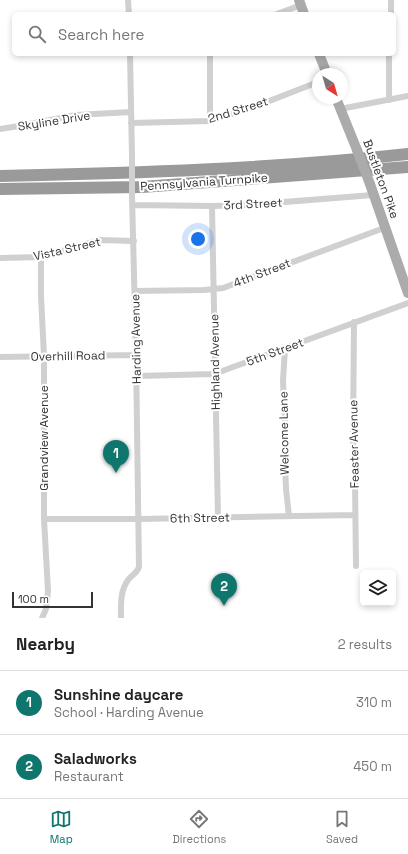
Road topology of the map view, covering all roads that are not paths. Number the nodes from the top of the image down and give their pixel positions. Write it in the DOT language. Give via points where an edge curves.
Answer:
graph roads {
  1 [pos="128,0"];
  2 [pos="391,0"];
  3 [pos="301,6"];
  4 [pos="129,12"];
  5 [pos="284,12"];
  6 [pos="390,12"];
  7 [pos="130,56"];
  8 [pos="210,56"];
  9 [pos="320,56"];
  10 [pos="389,56"];
  11 [pos="325,68"];
  12 [pos="312,84"];
  13 [pos="408,96"];
  14 [pos="389,100"];
  15 [pos="338,104"];
  16 [pos="340,109"];
  17 [pos="131,112"];
  18 [pos="210,121"];
  19 [pos="131,123"];
  20 [pos="0,129"];
  21 [pos="408,154"];
  22 [pos="408,167"];
  23 [pos="0,176"];
  24 [pos="0,189"];
  25 [pos="373,195"];
  26 [pos="133,205"];
  27 [pos="212,206"];
  28 [pos="384,228"];
  29 [pos="134,241"];
  30 [pos="41,257"];
  31 [pos="0,258"];
  32 [pos="213,289"];
  33 [pos="135,291"];
  34 [pos="408,293"];
  35 [pos="408,302"];
  36 [pos="354,322"];
  37 [pos="285,348"];
  38 [pos="136,355"];
  39 [pos="44,356"];
  40 [pos="0,357"];
  41 [pos="214,374"];
  42 [pos="137,376"];
  43 [pos="355,515"];
  44 [pos="289,516"];
  45 [pos="218,518"];
  46 [pos="44,519"];
  47 [pos="138,519"];
  48 [pos="356,566"];
  49 [pos="42,618"];
  50 [pos="122,618"];
  1 -- 4 [label="street"];
  2 -- 6 [label="street"];
  3 -- 5 [label="street"];
  7 -- 17 [label="street, Harding Avenue"];
  8 -- 18 [label="street"];
  9 -- 11 [label="main road"];
  10 -- 14 [label="street"];
  12 -- 18 [label="street, 2nd Street"];
  13 -- 14 [label="street"];
  14 -- 16 [label="street"];
  15 -- 16 [label="main road, Bustleton Pike"];
  16 -- 25 [label="main road, Bustleton Pike, bridge"];
  17 -- 19 [label="street, Harding Avenue"];
  17 -- 20 [label="street, Skyline Drive" via="76,115"];
  18 -- 19 [label="street, 2nd Street"];
  19 -- 26 [label="street, Harding Avenue, bridge"];
  21 -- 23 [label="highway, Pennsylvania Turnpike" via="253,168"];
  22 -- 24 [label="highway, Pennsylvania Turnpike" via="142,187"];
  25 -- 27 [label="street, 3rd Street"];
  25 -- 28 [label="main road, Bustleton Pike"];
  26 -- 27 [label="street, 3rd Street"];
  26 -- 29 [label="street, Harding Avenue"];
  27 -- 32 [label="street, Highland Avenue"];
  28 -- 32 [label="street, 4th Street"];
  28 -- 34 [label="main road, Bustleton Pike"];
  29 -- 30 [label="street, Vista Street" via="100,240"];
  29 -- 33 [label="street, Harding Avenue"];
  30 -- 31 [label="street, Vista Street"];
  30 -- 39 [label="street, Grandview Avenue"];
  32 -- 33 [label="street, 4th Street"];
  32 -- 41 [label="street, Highland Avenue"];
  33 -- 38 [label="street, Harding Avenue"];
  35 -- 36 [label="street, 5th Street"];
  36 -- 37 [label="street, 5th Street"];
  36 -- 43 [label="street, Feaster Avenue"];
  37 -- 41 [label="street, 5th Street"];
  37 -- 44 [label="street, Welcome Lane" via="283,382"];
  38 -- 39 [label="street, Overhill Road"];
  38 -- 42 [label="street, Harding Avenue"];
  39 -- 40 [label="street, Overhill Road"];
  39 -- 46 [label="street, Grandview Avenue"];
  41 -- 42 [label="street, 5th Street"];
  41 -- 45 [label="street, Highland Avenue"];
  42 -- 47 [label="street, Harding Avenue"];
  43 -- 44 [label="street, 6th Street"];
  43 -- 48 [label="street, Feaster Avenue"];
  44 -- 45 [label="street, 6th Street"];
  45 -- 47 [label="street, 6th Street"];
  46 -- 47 [label="street, 6th Street"];
  46 -- 49 [label="street, Grandview Avenue" via="48,591"];
  47 -- 50 [label="street, Harding Avenue" via="139,568 123,589"];
}
